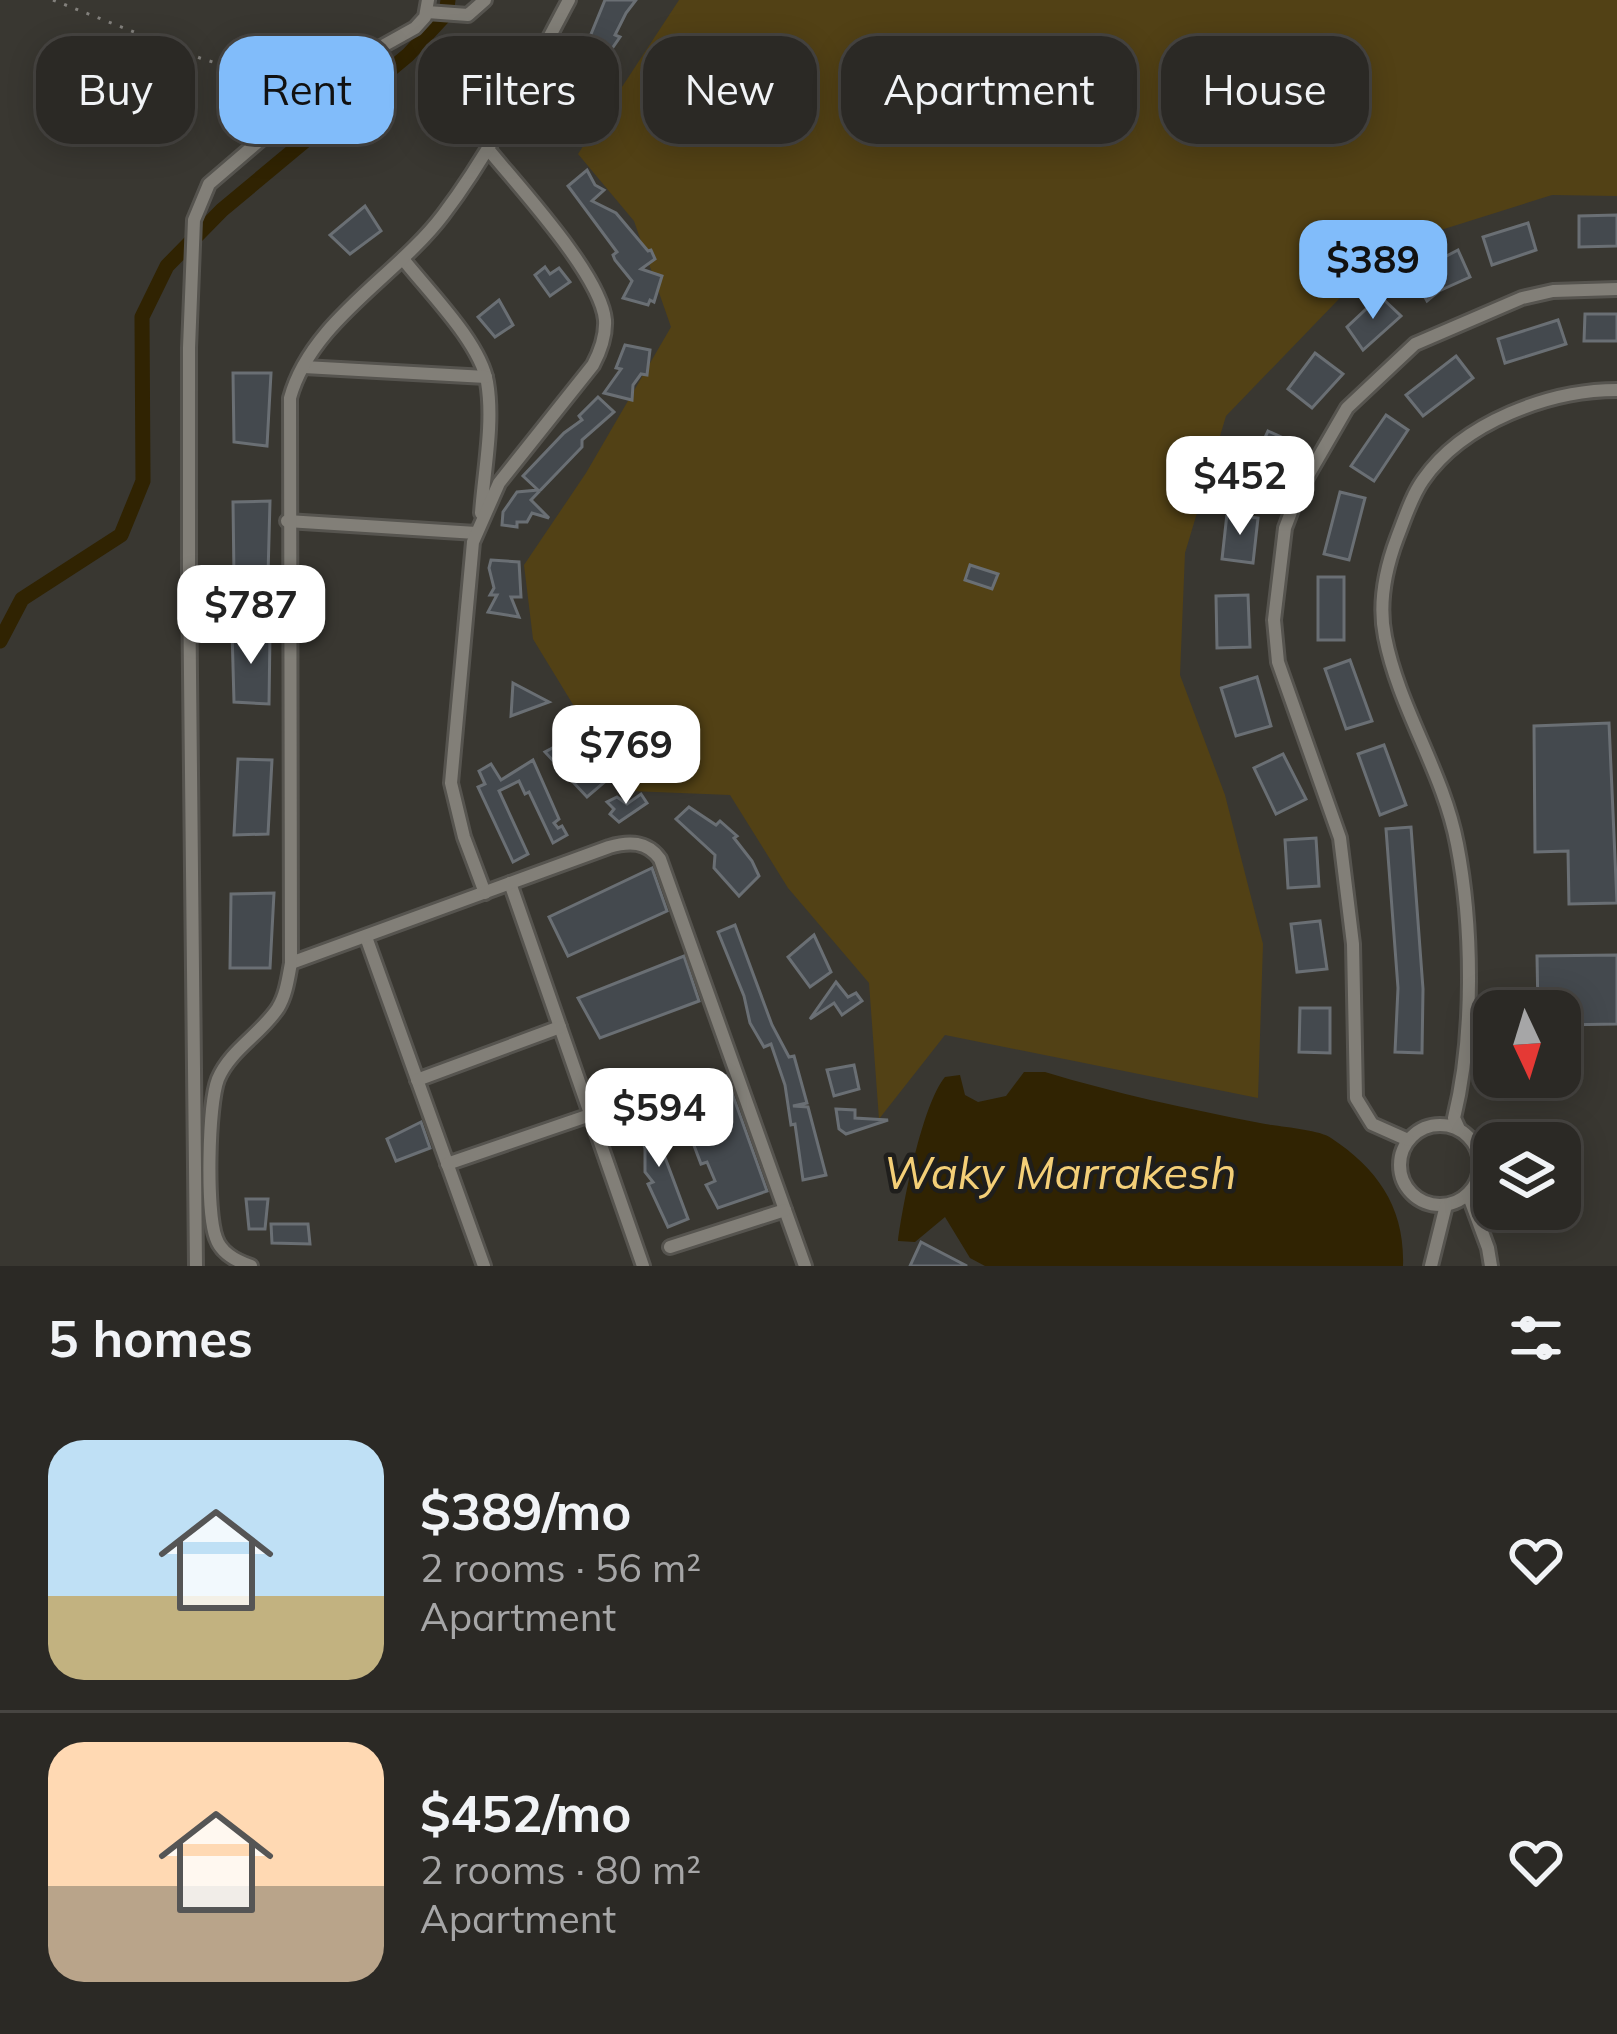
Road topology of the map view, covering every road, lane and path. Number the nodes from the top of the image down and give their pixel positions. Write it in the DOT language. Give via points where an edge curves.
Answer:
graph roads {
  1 [pos="53,0"];
  2 [pos="485,0"];
  3 [pos="569,0"];
  4 [pos="428,8"];
  5 [pos="394,40"];
  6 [pos="219,64"];
  7 [pos="258,144"];
  8 [pos="488,149"];
  9 [pos="403,259"];
  10 [pos="1617,289"];
  11 [pos="304,367"];
  12 [pos="486,377"];
  13 [pos="1617,390"];
  14 [pos="287,521"];
  15 [pos="478,527"];
  16 [pos="509,884"];
  17 [pos="485,893"];
  18 [pos="366,937"];
  19 [pos="291,964"];
  20 [pos="560,1028"];
  21 [pos="417,1080"];
  22 [pos="590,1115"];
  23 [pos="1459,1130"];
  24 [pos="1408,1140"];
  25 [pos="447,1164"];
  26 [pos="1468,1193"];
  27 [pos="1445,1204"];
  28 [pos="785,1210"];
  29 [pos="670,1247"];
  30 [pos="196,1266"];
  31 [pos="251,1266"];
  32 [pos="484,1266"];
  33 [pos="643,1266"];
  34 [pos="805,1266"];
  35 [pos="1431,1266"];
  36 [pos="1490,1266"];
  1 -- 6 [label="path"];
  2 -- 4 [label="street" via="467,15"];
  3 -- 8 [label="street"];
  4 -- 5 [label="street"];
  7 -- 30 [label="street" via="209,184 194,220"];
  8 -- 9 [label="street"];
  8 -- 15 [label="street" via="595,288 605,327 593,365 513,464"];
  9 -- 11 [label="street"];
  9 -- 12 [label="street"];
  10 -- 24 [label="street" via="1522,298 1415,344 1347,408 1285,528 1274,620 1278,662 1340,838 1353,944 1356,1098 1372,1124"];
  11 -- 12 [label="street"];
  11 -- 14 [label="street" via="290,398"];
  12 -- 15 [label="street"];
  13 -- 23 [label="street" via="1558,395 1453,450 1410,504 1385,579 1385,636 1444,789 1464,890"];
  14 -- 15 [label="street"];
  14 -- 19 [label="street"];
  15 -- 17 [label="street" via="451,783"];
  16 -- 17 [label="street"];
  16 -- 20 [label="street"];
  16 -- 28 [label="street" via="619,844 655,852"];
  17 -- 18 [label="street"];
  18 -- 19 [label="street"];
  18 -- 21 [label="street"];
  19 -- 31 [label="street" via="277,1010 218,1078 211,1118 217,1241"];
  20 -- 21 [label="street"];
  20 -- 22 [label="street"];
  21 -- 25 [label="street"];
  22 -- 25 [label="street"];
  22 -- 33 [label="street"];
  23 -- 24 [label="street" via="1426,1127"];
  23 -- 26 [label="street" via="1480,1159"];
  24 -- 27 [label="street" via="1399,1166 1408,1191"];
  25 -- 32 [label="street"];
  26 -- 27 [label="street"];
  26 -- 36 [label="street"];
  27 -- 35 [label="street"];
  28 -- 29 [label="street"];
  28 -- 34 [label="street"];
}
